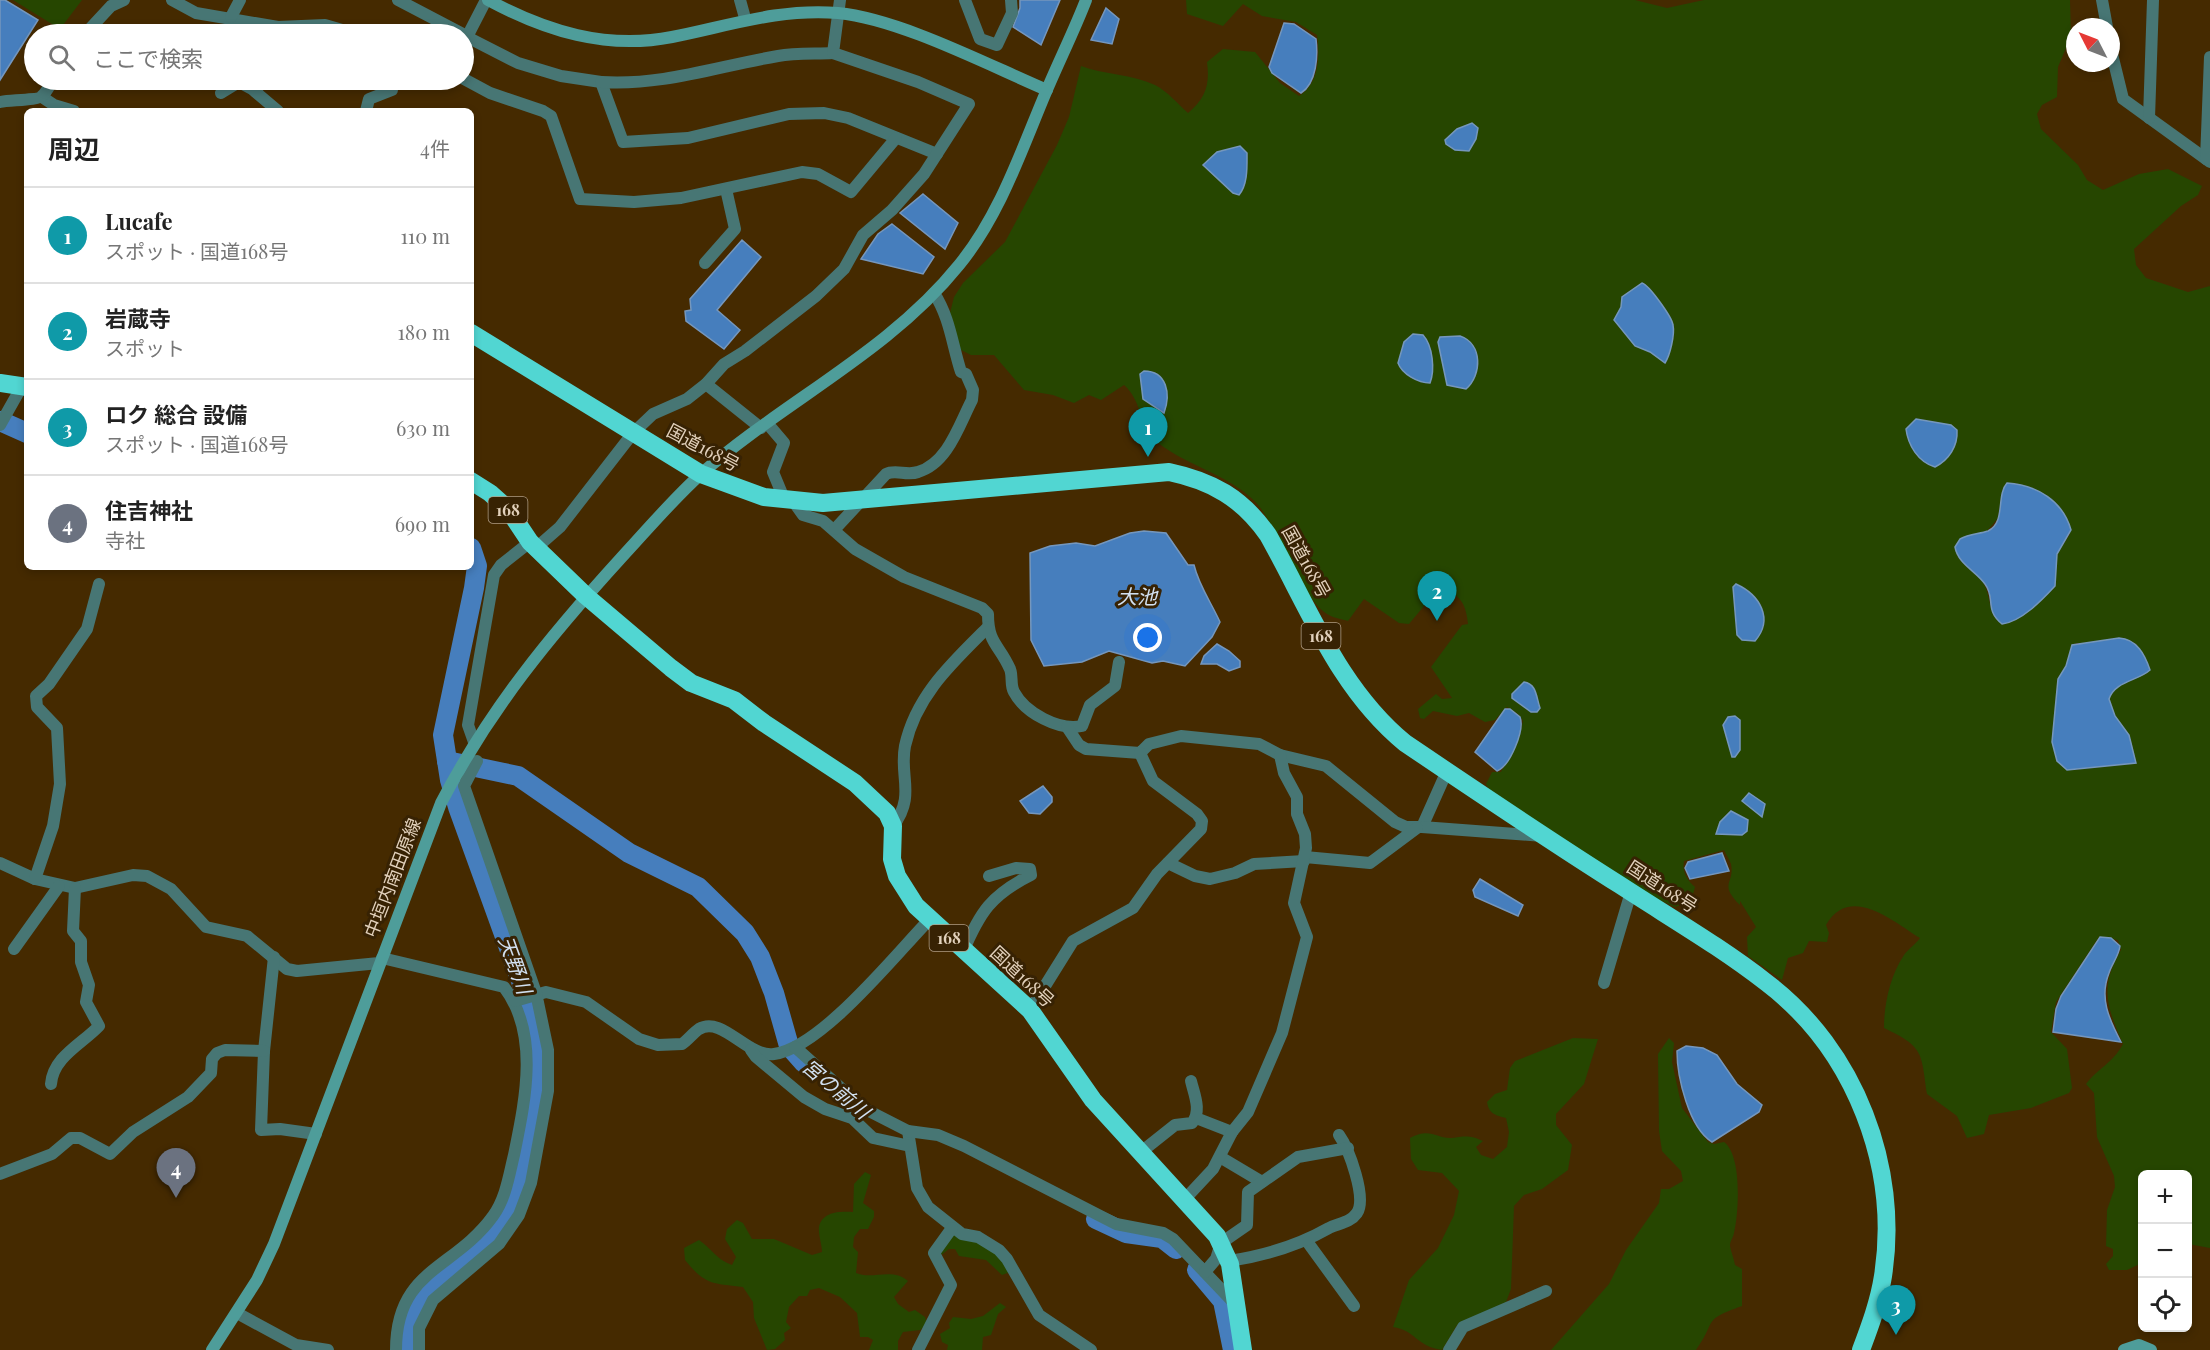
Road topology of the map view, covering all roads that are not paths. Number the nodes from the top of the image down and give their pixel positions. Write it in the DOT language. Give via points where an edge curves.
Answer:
graph roads {
  1 [pos="124,0"];
  2 [pos="172,0"];
  3 [pos="240,0"];
  4 [pos="398,0"];
  5 [pos="487,0"];
  6 [pos="740,0"];
  7 [pos="840,0"];
  8 [pos="965,0"];
  9 [pos="1011,0"];
  10 [pos="1086,0"];
  11 [pos="2102,0"];
  12 [pos="2153,0"];
  13 [pos="838,13"];
  14 [pos="231,17"];
  15 [pos="745,18"];
  16 [pos="2105,18"];
  17 [pos="94,24"];
  18 [pos="264,24"];
  19 [pos="441,24"];
  20 [pos="472,24"];
  21 [pos="474,42"];
  22 [pos="997,45"];
  23 [pos="833,54"];
  24 [pos="2210,57"];
  25 [pos="989,65"];
  26 [pos="2115,72"];
  27 [pos="601,82"];
  28 [pos="474,84"];
  29 [pos="47,90"];
  30 [pos="226,90"];
  31 [pos="253,90"];
  32 [pos="392,90"];
  33 [pos="1047,90"];
  34 [pos="256,92"];
  35 [pos="221,93"];
  36 [pos="42,97"];
  37 [pos="0,102"];
  38 [pos="64,108"];
  39 [pos="275,108"];
  40 [pos="367,108"];
  41 [pos="2149,118"];
  42 [pos="896,138"];
  43 [pos="937,154"];
  44 [pos="2208,160"];
  45 [pos="726,189"];
  46 [pos="705,263"];
  47 [pos="934,293"];
  48 [pos="474,335"];
  49 [pos="0,382"];
  50 [pos="706,384"];
  51 [pos="24,386"];
  52 [pos="0,425"];
  53 [pos="764,425"];
  54 [pos="633,433"];
  55 [pos="701,474"];
  56 [pos="474,483"];
  57 [pos="860,500"];
  58 [pos="789,501"];
  59 [pos="835,529"];
  60 [pos="533,545"];
  61 [pos="99,584"];
  62 [pos="586,596"];
  63 [pos="988,627"];
  64 [pos="1119,662"];
  65 [pos="1067,727"];
  66 [pos="474,742"];
  67 [pos="1140,753"];
  68 [pos="1280,754"];
  69 [pos="477,761"];
  70 [pos="1447,771"];
  71 [pos="893,826"];
  72 [pos="1421,827"];
  73 [pos="1545,836"];
  74 [pos="1304,859"];
  75 [pos="0,862"];
  76 [pos="1168,863"];
  77 [pos="989,876"];
  78 [pos="35,879"];
  79 [pos="59,886"];
  80 [pos="75,888"];
  81 [pos="1631,892"];
  82 [pos="929,920"];
  83 [pos="14,949"];
  84 [pos="963,952"];
  85 [pos="274,957"];
  86 [pos="380,961"];
  87 [pos="1604,982"];
  88 [pos="536,993"];
  89 [pos="515,1001"];
  90 [pos="1030,1010"];
  91 [pos="750,1048"];
  92 [pos="791,1049"];
  93 [pos="264,1051"];
  94 [pos="1191,1081"];
  95 [pos="51,1084"];
  96 [pos="1196,1118"];
  97 [pos="908,1131"];
  98 [pos="1232,1132"];
  99 [pos="316,1134"];
  100 [pos="1339,1135"];
  101 [pos="910,1146"];
  102 [pos="1348,1148"];
  103 [pos="1141,1152"];
  104 [pos="1220,1157"];
  105 [pos="0,1174"];
  106 [pos="1262,1182"];
  107 [pos="1185,1200"];
  108 [pos="952,1228"];
  109 [pos="1306,1240"];
  110 [pos="1221,1243"];
  111 [pos="1229,1261"];
  112 [pos="1205,1272"];
  113 [pos="1546,1291"];
  114 [pos="1354,1306"];
  115 [pos="1238,1307"];
  116 [pos="237,1313"];
  117 [pos="397,1323"];
  118 [pos="1241,1325"];
  119 [pos="418,1328"];
  120 [pos="1072,1346"];
  121 [pos="212,1350"];
  122 [pos="328,1350"];
  123 [pos="396,1350"];
  124 [pos="419,1350"];
  125 [pos="918,1350"];
  126 [pos="1091,1350"];
  127 [pos="1236,1350"];
  128 [pos="1243,1350"];
  129 [pos="1449,1350"];
  130 [pos="1861,1350"];
  131 [pos="2124,1350"];
  132 [pos="2151,1350"];
  1 -- 17 [label="street" via="111,6"];
  2 -- 14 [label="street" via="196,13"];
  3 -- 14 [label="street"];
  4 -- 19 [label="street"];
  5 -- 15 [label="street" via="544,27 604,40 670,37"];
  5 -- 20 [label="street"];
  6 -- 15 [label="street"];
  7 -- 13 [label="street"];
  8 -- 22 [label="street" via="980,39"];
  9 -- 22 [label="street" via="1012,13"];
  10 -- 33 [label="street, 中垣内南田原線"];
  11 -- 16 [label="street"];
  12 -- 41 [label="street"];
  13 -- 15 [label="street" via="780,13"];
  13 -- 23 [label="street"];
  13 -- 25 [label="street" via="882,22"];
  14 -- 18 [label="street"];
  21 -- 27 [label="street" via="518,63 561,76"];
  22 -- 25 [label="street"];
  23 -- 27 [label="street" via="779,56 677,79 629,84"];
  23 -- 43 [label="street" via="969,104"];
  24 -- 44 [label="street"];
  25 -- 33 [label="street"];
  26 -- 41 [label="street" via="2120,95"];
  27 -- 42 [label="street" via="624,142 688,138 789,114 824,113 848,118"];
  28 -- 45 [label="street" via="551,116 580,199 634,202"];
  29 -- 36 [label="street"];
  30 -- 35 [label="street"];
  31 -- 34 [label="street"];
  32 -- 40 [label="street" via="369,99"];
  33 -- 47 [label="street, 中垣内南田原線" via="993,213 959,265"];
  34 -- 39 [label="street"];
  36 -- 37 [label="street"];
  36 -- 38 [label="street"];
  41 -- 44 [label="street"];
  42 -- 43 [label="street"];
  42 -- 45 [label="street" via="850,192 818,174 802,172"];
  43 -- 50 [label="street" via="892,210 863,235 844,268 816,296 724,364"];
  45 -- 46 [label="street" via="735,229"];
  47 -- 53 [label="street, 中垣内南田原線" via="885,337"];
  47 -- 57 [label="street" via="951,327 961,372 966,374 973,390 972,399 942,455 917,473 890,471"];
  48 -- 54 [label="highway, 国道168号 / 168"];
  49 -- 51 [label="highway"];
  50 -- 53 [label="street"];
  50 -- 54 [label="street" via="687,399 653,414"];
  51 -- 52 [label="street"];
  53 -- 55 [label="street, 中垣内南田原線"];
  53 -- 58 [label="street" via="784,443 773,471"];
  54 -- 55 [label="highway, 国道168号 / 168"];
  54 -- 60 [label="street" via="560,527"];
  55 -- 58 [label="highway, 国道168号 / 168" via="743,491"];
  55 -- 62 [label="street, 中垣内南田原線"];
  56 -- 60 [label="highway, 168" via="508,509"];
  57 -- 58 [label="highway, 国道168号 / 168"];
  57 -- 59 [label="street"];
  57 -- 70 [label="highway, 国道168号 / 168" via="1139,473 1168,472 1213,484 1236,498 1268,535 1343,676 1362,702 1405,743"];
  58 -- 59 [label="street" via="802,515"];
  59 -- 63 [label="street" via="855,549 904,577 982,608 988,614"];
  60 -- 62 [label="highway, 168"];
  60 -- 66 [label="street" via="501,565 494,575 468,725"];
  61 -- 78 [label="street" via="87,629 49,684 36,696 37,707 57,728 60,784 53,826"];
  62 -- 66 [label="street, 中垣内南田原線" via="500,702"];
  62 -- 71 [label="highway, 168" via="691,683 734,700 855,783 887,813"];
  63 -- 65 [label="street" via="1010,670 1014,692 1034,712"];
  63 -- 71 [label="street" via="917,709 905,749 906,798"];
  64 -- 65 [label="street" via="1115,686 1090,705 1082,726"];
  65 -- 67 [label="street" via="1086,749"];
  66 -- 86 [label="street, 中垣内南田原線" via="441,803"];
  67 -- 68 [label="street" via="1149,744 1181,736 1259,744"];
  67 -- 76 [label="street" via="1153,781 1202,821 1201,829"];
  68 -- 72 [label="street" via="1326,766 1384,815 1406,827"];
  68 -- 74 [label="street" via="1284,773 1297,797 1297,814 1305,834"];
  69 -- 88 [label="street" via="464,786"];
  70 -- 72 [label="street"];
  70 -- 73 [label="highway, 国道168号 / 168"];
  71 -- 82 [label="highway, 国道168号 / 168" via="892,859 897,876"];
  72 -- 73 [label="street"];
  72 -- 74 [label="street" via="1370,863"];
  73 -- 81 [label="highway, 国道168号 / 168"];
  74 -- 76 [label="street" via="1254,864 1210,879"];
  74 -- 98 [label="street" via="1294,903 1307,937 1282,1033 1248,1112"];
  75 -- 78 [label="street"];
  76 -- 90 [label="street" via="1132,908 1073,940"];
  77 -- 84 [label="street" via="1016,868 1030,869 1031,874 993,899"];
  78 -- 79 [label="street"];
  79 -- 80 [label="street"];
  79 -- 83 [label="street"];
  80 -- 85 [label="street" via="133,875 147,876 171,889 206,927 247,936"];
  80 -- 95 [label="street" via="73,931 81,941 81,962 89,985 86,1002 99,1026 67,1054"];
  81 -- 87 [label="street"];
  81 -- 130 [label="highway, 国道168号 / 168" via="1767,983 1793,1005 1820,1034 1857,1095 1881,1170 1885,1204 1883,1276"];
  82 -- 84 [label="highway, 国道168号 / 168"];
  82 -- 92 [label="street" via="855,998 809,1039"];
  84 -- 90 [label="highway, 国道168号 / 168"];
  85 -- 86 [label="street" via="287,969 297,971"];
  85 -- 93 [label="street"];
  86 -- 89 [label="street" via="504,987"];
  86 -- 99 [label="street, 中垣内南田原線"];
  88 -- 89 [label="street"];
  88 -- 91 [label="street" via="586,1002 627,1033 658,1045 682,1044 707,1026 724,1030"];
  88 -- 119 [label="street" via="548,1050 548,1091 526,1200 499,1244 441,1292"];
  89 -- 117 [label="street" via="525,1043 527,1076 525,1106 503,1198 471,1241 420,1281"];
  90 -- 103 [label="highway, 国道168号 / 168" via="1094,1100"];
  91 -- 92 [label="street" via="773,1054"];
  91 -- 101 [label="street" via="804,1097 852,1118 873,1138"];
  92 -- 97 [label="street" via="863,1108"];
  93 -- 99 [label="street" via="261,1130"];
  93 -- 105 [label="street" via="217,1053 212,1059 211,1073 188,1097 133,1132 110,1154 81,1138 71,1138 52,1154"];
  94 -- 96 [label="street"];
  96 -- 98 [label="street"];
  96 -- 103 [label="street" via="1192,1123 1174,1125"];
  97 -- 101 [label="street"];
  97 -- 112 [label="street" via="964,1146 1116,1224 1163,1233"];
  98 -- 104 [label="street"];
  99 -- 116 [label="street, 中垣内南田原線" via="274,1244"];
  100 -- 102 [label="street"];
  101 -- 108 [label="street" via="920,1197"];
  102 -- 106 [label="street" via="1298,1157"];
  102 -- 109 [label="street" via="1361,1201 1359,1211 1352,1220"];
  103 -- 107 [label="highway, 国道168号 / 168"];
  104 -- 106 [label="street"];
  104 -- 107 [label="street"];
  106 -- 110 [label="street" via="1248,1192 1247,1226"];
  107 -- 110 [label="highway, 国道168号 / 168"];
  108 -- 120 [label="street" via="999,1250 1039,1315"];
  108 -- 125 [label="street" via="934,1253 951,1285"];
  109 -- 111 [label="street"];
  109 -- 114 [label="street"];
  110 -- 111 [label="highway, 国道168号 / 168"];
  110 -- 112 [label="street" via="1216,1259"];
  111 -- 115 [label="highway, 国道168号 / 168"];
  112 -- 115 [label="street"];
  113 -- 129 [label="street" via="1463,1327"];
  115 -- 118 [label="highway, 国道168号 / 168"];
  116 -- 121 [label="street, 中垣内南田原線"];
  116 -- 122 [label="street" via="296,1345"];
  117 -- 119 [label="street"];
  117 -- 123 [label="street"];
  118 -- 127 [label="street"];
  118 -- 128 [label="highway, 国道168号 / 168"];
  119 -- 124 [label="street"];
  120 -- 126 [label="street"];
  131 -- 132 [label="street" via="2139,1345"];
}
